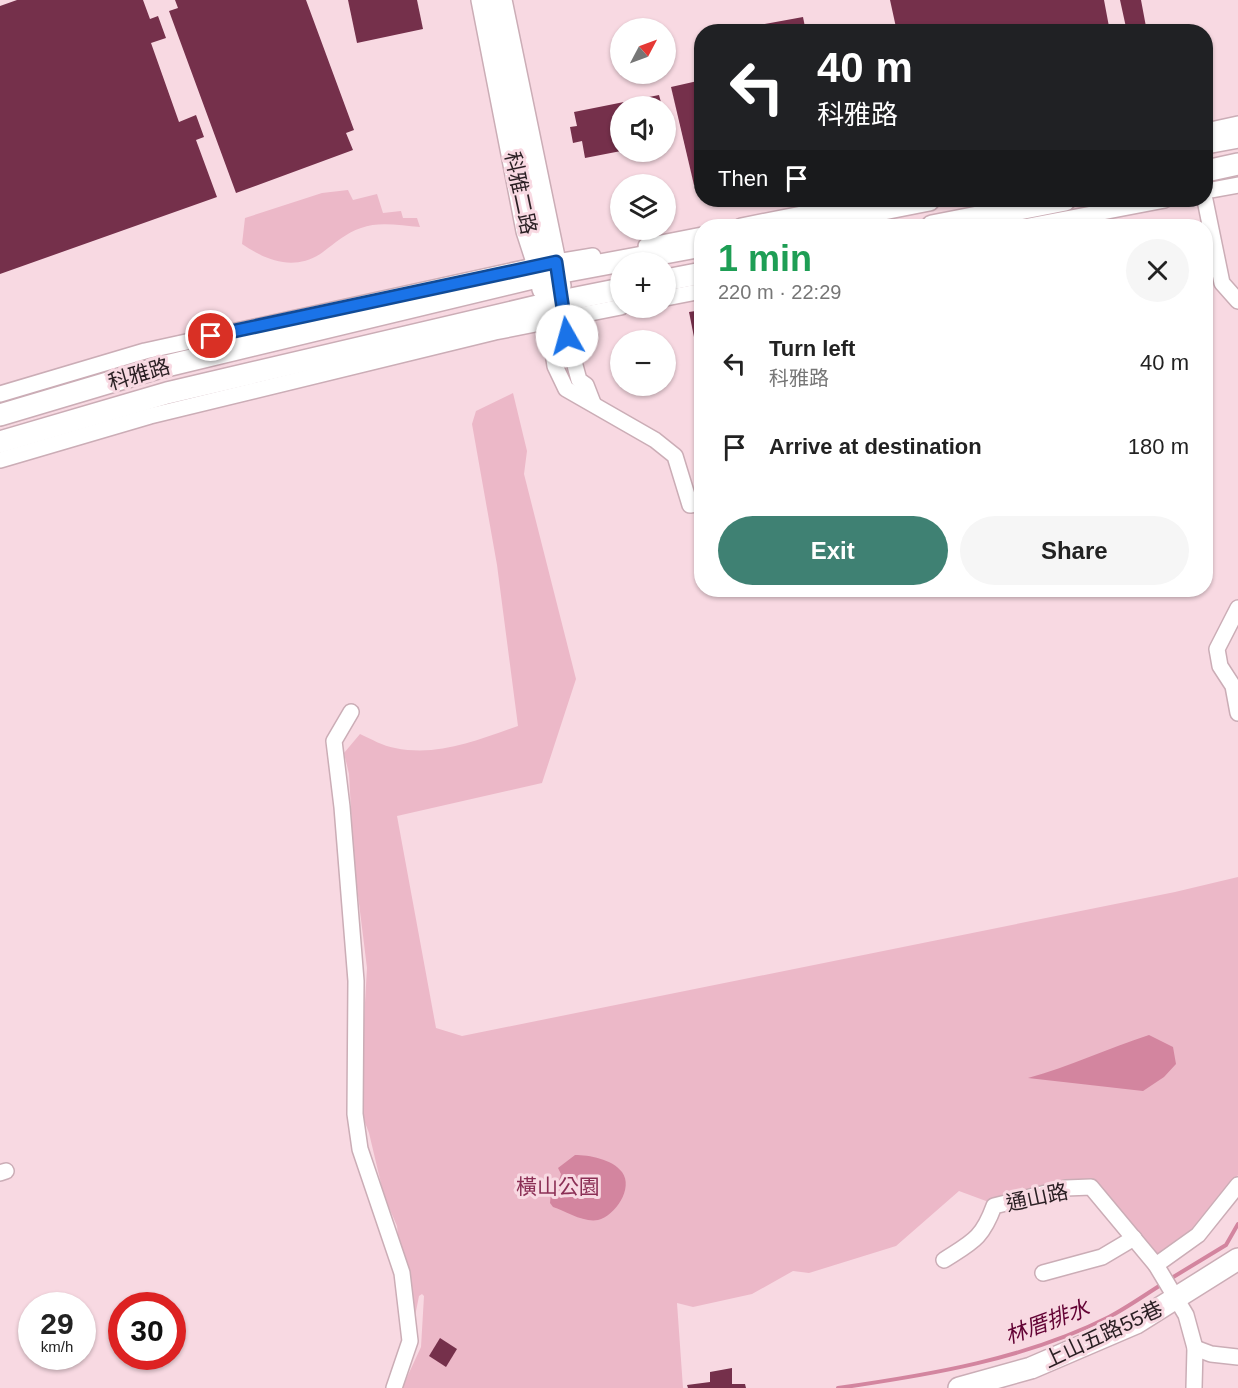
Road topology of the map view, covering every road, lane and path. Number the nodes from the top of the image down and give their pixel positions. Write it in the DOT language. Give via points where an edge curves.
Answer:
graph roads {
  1 [pos="482,0"];
  2 [pos="501,0"];
  3 [pos="1238,124"];
  4 [pos="1213,129"];
  5 [pos="1238,136"];
  6 [pos="1213,141"];
  7 [pos="1238,164"];
  8 [pos="1213,169"];
  9 [pos="1238,185"];
  10 [pos="1213,190"];
  11 [pos="837,207"];
  12 [pos="894,207"];
  13 [pos="1029,207"];
  14 [pos="1128,207"];
  15 [pos="777,219"];
  16 [pos="833,219"];
  17 [pos="968,219"];
  18 [pos="1066,219"];
  19 [pos="694,237"];
  20 [pos="1213,239"];
  21 [pos="694,247"];
  22 [pos="548,269"];
  23 [pos="694,275"];
  24 [pos="676,278"];
  25 [pos="610,293"];
  26 [pos="694,293"];
  27 [pos="676,296"];
  28 [pos="1238,301"];
  29 [pos="610,308"];
  30 [pos="556,311"];
  31 [pos="0,394"];
  32 [pos="0,415"];
  33 [pos="0,442"];
  34 [pos="0,460"];
  35 [pos="694,504"];
  36 [pos="1238,608"];
  37 [pos="351,712"];
  38 [pos="1238,713"];
  39 [pos="1238,1185"];
  40 [pos="1134,1238"];
  41 [pos="1238,1259"];
  42 [pos="944,1260"];
  43 [pos="1159,1270"];
  44 [pos="1043,1273"];
  45 [pos="1174,1294"];
  46 [pos="1195,1348"];
  47 [pos="1238,1357"];
  48 [pos="393,1388"];
  49 [pos="959,1388"];
  50 [pos="1194,1388"];
  1 -- 22 [label="street, 科雅二路" via="527,231"];
  2 -- 22 [label="street, 科雅二路"];
  3 -- 4 [label="street"];
  5 -- 6 [label="street"];
  7 -- 8 [label="street"];
  9 -- 10 [label="street"];
  11 -- 15 [label="street"];
  12 -- 16 [label="street"];
  13 -- 17 [label="street"];
  14 -- 18 [label="street"];
  19 -- 22 [label="street, 科雅路"];
  20 -- 28 [label="street" via="1222,283"];
  21 -- 22 [label="street, 科雅路"];
  22 -- 30 [label="street, 科雅二路"];
  22 -- 31 [label="street, 科雅路" via="145,351"];
  22 -- 32 [label="street, 科雅路" via="158,368"];
  23 -- 24 [label="street"];
  25 -- 30 [label="street, 科雅路"];
  26 -- 27 [label="street"];
  29 -- 30 [label="street, 科雅路"];
  30 -- 33 [label="street, 科雅路" via="167,393"];
  30 -- 34 [label="street, 科雅路" via="495,332 150,416"];
  30 -- 35 [label="street, 科雅二路" via="555,366 566,389 675,456 690,505"];
  36 -- 38 [label="street" via="1217,649 1220,666 1233,686"];
  37 -- 48 [label="street" via="334,741 356,981 355,1114 360,1149 402,1273 410,1341"];
  39 -- 43 [label="street" via="1198,1235"];
  40 -- 42 [label="street, 通山路" via="1091,1187 1066,1188 994,1206 986,1228"];
  40 -- 43 [label="street, 通山路"];
  40 -- 44 [label="street" via="1102,1257"];
  41 -- 45 [label="street, 上山五路55巷"];
  43 -- 45 [label="street, 通山路"];
  45 -- 46 [label="street, 通山路" via="1186,1315"];
  45 -- 49 [label="street, 上山五路55巷" via="1136,1323 1031,1368"];
  46 -- 47 [label="street"];
  46 -- 50 [label="street, 通山路"];
}
